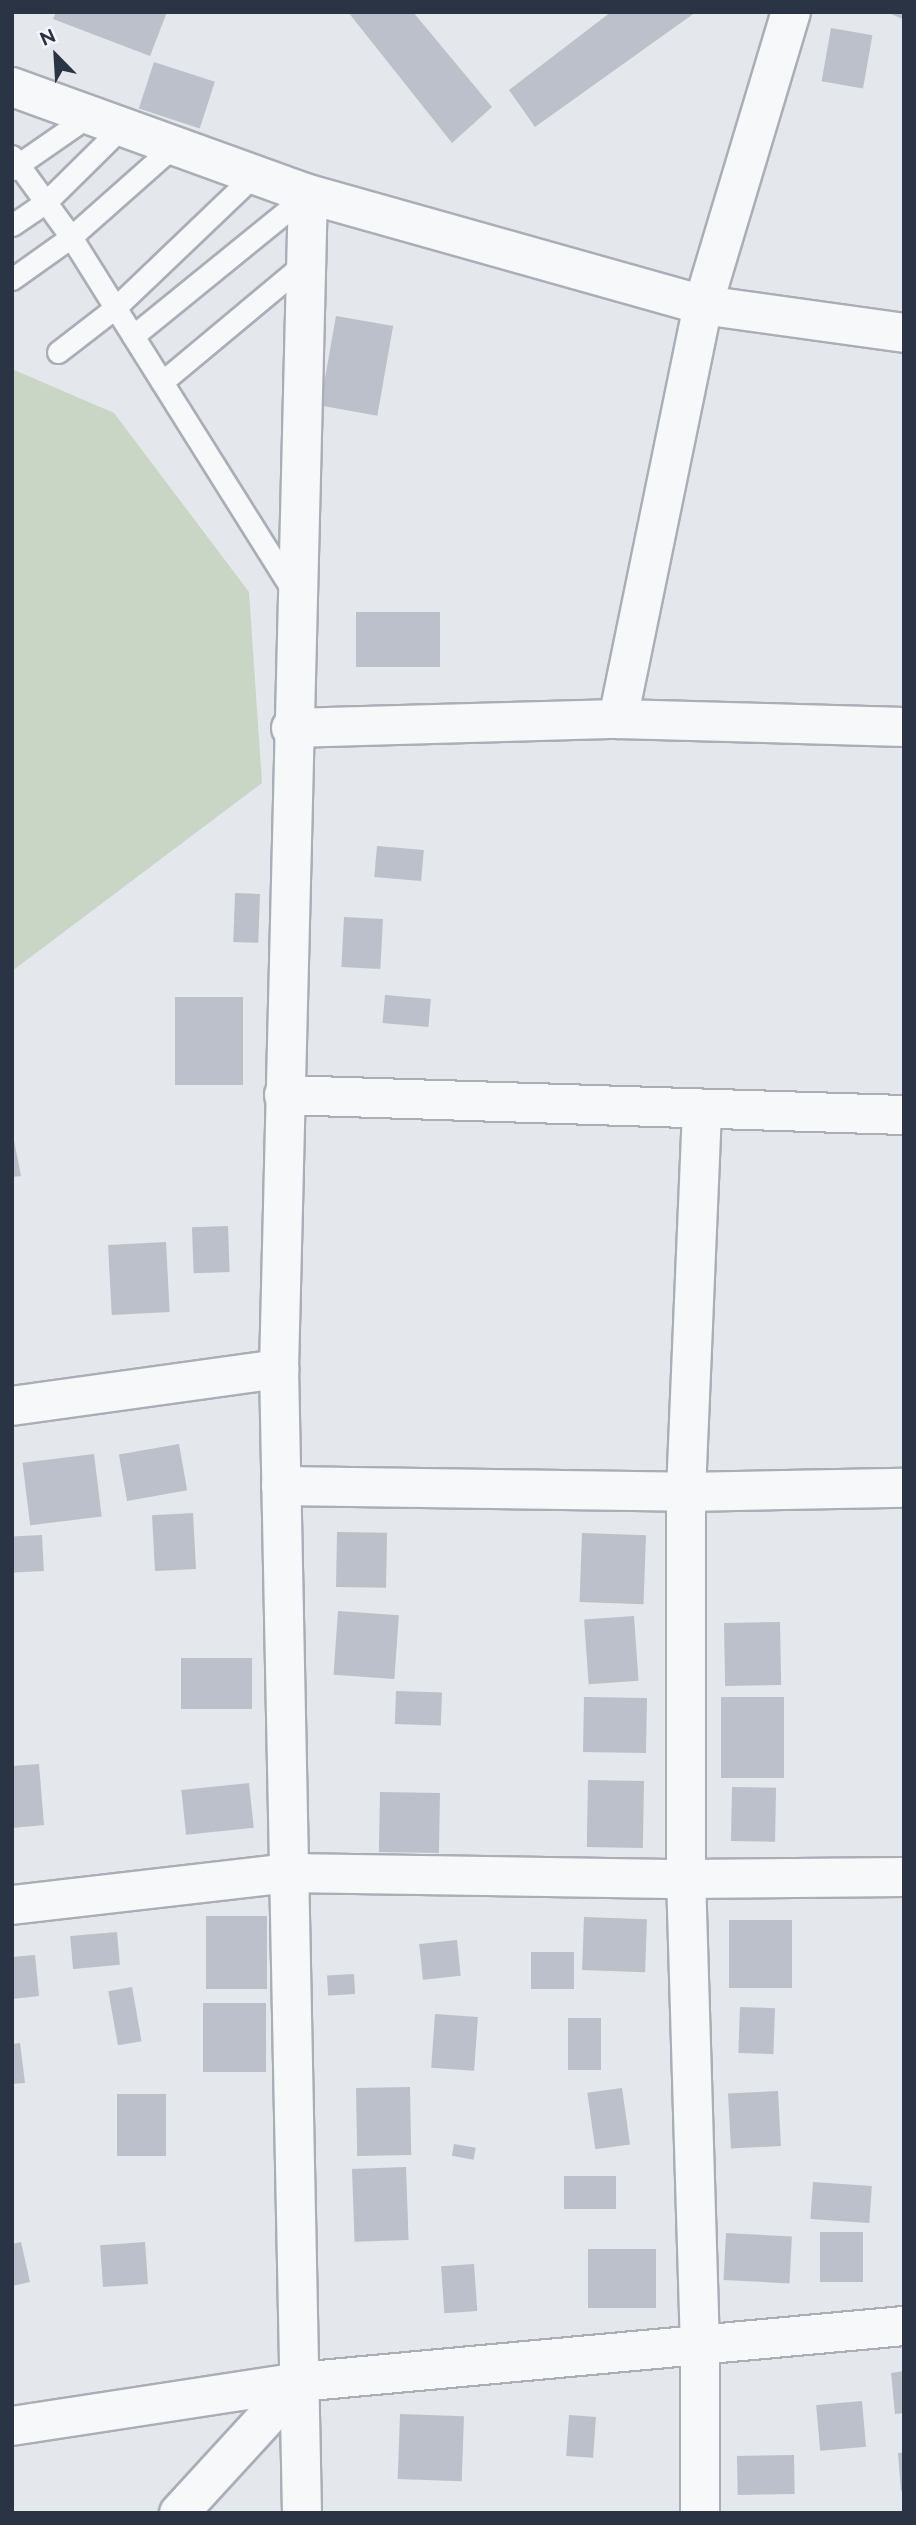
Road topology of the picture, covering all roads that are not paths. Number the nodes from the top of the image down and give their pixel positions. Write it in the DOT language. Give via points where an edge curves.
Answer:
graph roads {
  1 [pos="791,12"];
  2 [pos="12,87"];
  3 [pos="106,121"];
  4 [pos="174,146"];
  5 [pos="14,163"];
  6 [pos="254,175"];
  7 [pos="308,194"];
  8 [pos="46,202"];
  9 [pos="12,225"];
  10 [pos="71,237"];
  11 [pos="305,263"];
  12 [pos="12,279"];
  13 [pos="703,304"];
  14 [pos="115,307"];
  15 [pos="904,333"];
  16 [pos="134,336"];
  17 [pos="58,352"];
  18 [pos="162,382"];
  19 [pos="295,594"];
  20 [pos="618,719"];
  21 [pos="904,727"];
  22 [pos="291,728"];
  23 [pos="284,1095"];
  24 [pos="702,1110"];
  25 [pos="904,1115"];
  26 [pos="279,1369"];
  27 [pos="12,1406"];
  28 [pos="281,1486"];
  29 [pos="904,1488"];
  30 [pos="686,1492"];
  31 [pos="288,1873"];
  32 [pos="904,1877"];
  33 [pos="686,1879"];
  34 [pos="12,1905"];
  35 [pos="904,2326"];
  36 [pos="700,2348"];
  37 [pos="299,2382"];
  38 [pos="12,2426"];
  39 [pos="179,2513"];
  40 [pos="302,2513"];
  41 [pos="700,2513"];
  1 -- 13 [label="street"];
  2 -- 3 [label="street"];
  3 -- 4 [label="street"];
  3 -- 5 [label="lane"];
  3 -- 8 [label="lane"];
  4 -- 6 [label="street"];
  4 -- 10 [label="lane"];
  5 -- 8 [label="lane"];
  6 -- 7 [label="street"];
  6 -- 14 [label="lane"];
  7 -- 11 [label="street"];
  7 -- 13 [label="street"];
  7 -- 16 [label="lane"];
  8 -- 9 [label="lane"];
  8 -- 10 [label="lane"];
  10 -- 12 [label="lane"];
  10 -- 14 [label="lane"];
  11 -- 18 [label="lane"];
  11 -- 19 [label="street"];
  13 -- 15 [label="street"];
  13 -- 20 [label="street"];
  14 -- 16 [label="lane"];
  14 -- 17 [label="lane"];
  16 -- 18 [label="lane"];
  18 -- 19 [label="lane"];
  19 -- 22 [label="street"];
  20 -- 21 [label="street"];
  20 -- 22 [label="street"];
  22 -- 23 [label="street"];
  23 -- 24 [label="street"];
  23 -- 26 [label="street"];
  24 -- 25 [label="street"];
  24 -- 30 [label="street"];
  26 -- 27 [label="street"];
  26 -- 28 [label="street"];
  28 -- 30 [label="street"];
  28 -- 31 [label="street"];
  29 -- 30 [label="street"];
  30 -- 33 [label="street"];
  31 -- 33 [label="street"];
  31 -- 34 [label="street"];
  31 -- 37 [label="street"];
  32 -- 33 [label="street"];
  33 -- 36 [label="street"];
  35 -- 36 [label="street"];
  36 -- 37 [label="street"];
  36 -- 41 [label="street"];
  37 -- 38 [label="street"];
  37 -- 39 [label="street"];
  37 -- 40 [label="street"];
}
